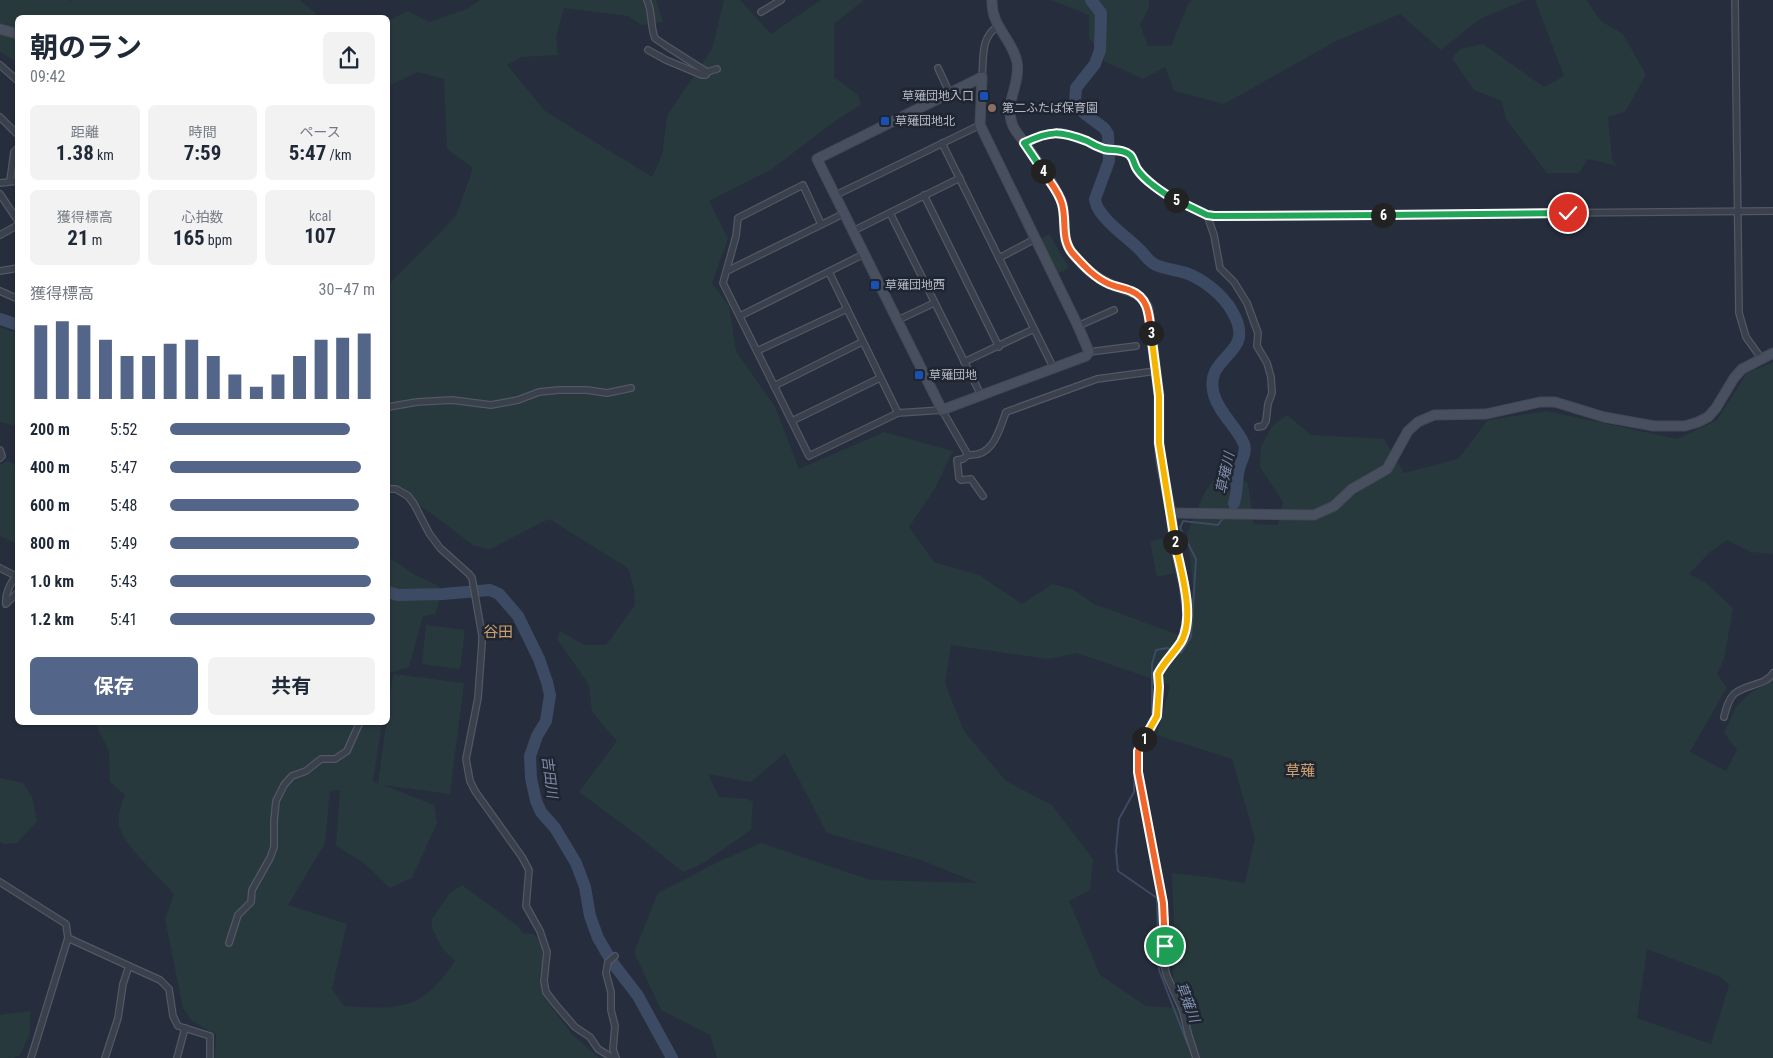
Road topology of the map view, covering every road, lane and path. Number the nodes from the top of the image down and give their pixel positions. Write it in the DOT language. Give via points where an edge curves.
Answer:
graph roads {
  1 [pos="647,0"];
  2 [pos="781,0"];
  3 [pos="992,0"];
  4 [pos="1735,0"];
  5 [pos="761,12"];
  6 [pos="998,26"];
  7 [pos="0,29"];
  8 [pos="15,33"];
  9 [pos="648,50"];
  10 [pos="0,65"];
  11 [pos="938,68"];
  12 [pos="717,69"];
  13 [pos="707,72"];
  14 [pos="982,77"];
  15 [pos="15,78"];
  16 [pos="950,94"];
  17 [pos="0,117"];
  18 [pos="980,125"];
  19 [pos="15,132"];
  20 [pos="942,143"];
  21 [pos="1024,143"];
  22 [pos="15,151"];
  23 [pos="960,178"];
  24 [pos="15,181"];
  25 [pos="10,182"];
  26 [pos="0,183"];
  27 [pos="0,194"];
  28 [pos="836,195"];
  29 [pos="924,195"];
  30 [pos="1736,211"];
  31 [pos="1773,211"];
  32 [pos="845,213"];
  33 [pos="890,213"];
  34 [pos="1207,215"];
  35 [pos="15,218"];
  36 [pos="821,224"];
  37 [pos="15,225"];
  38 [pos="853,231"];
  39 [pos="0,235"];
  40 [pos="1035,239"];
  41 [pos="864,254"];
  42 [pos="999,258"];
  43 [pos="15,268"];
  44 [pos="0,271"];
  45 [pos="727,271"];
  46 [pos="829,272"];
  47 [pos="0,291"];
  48 [pos="15,298"];
  49 [pos="934,302"];
  50 [pos="846,309"];
  51 [pos="1114,310"];
  52 [pos="740,316"];
  53 [pos="898,320"];
  54 [pos="1078,326"];
  55 [pos="1034,329"];
  56 [pos="862,342"];
  57 [pos="999,346"];
  58 [pos="1136,346"];
  59 [pos="757,351"];
  60 [pos="1089,352"];
  61 [pos="1773,353"];
  62 [pos="1761,358"];
  63 [pos="964,362"];
  64 [pos="1053,367"];
  65 [pos="1156,371"];
  66 [pos="880,378"];
  67 [pos="774,386"];
  68 [pos="631,388"];
  69 [pos="981,395"];
  70 [pos="390,407"];
  71 [pos="942,410"];
  72 [pos="898,412"];
  73 [pos="792,421"];
  74 [pos="1258,427"];
  75 [pos="0,450"];
  76 [pos="968,455"];
  77 [pos="0,458"];
  78 [pos="390,489"];
  79 [pos="983,496"];
  80 [pos="1171,512"];
  81 [pos="0,568"];
  82 [pos="15,576"];
  83 [pos="15,578"];
  84 [pos="15,595"];
  85 [pos="1182,641"];
  86 [pos="1773,673"];
  87 [pos="1724,717"];
  88 [pos="359,725"];
  89 [pos="0,882"];
  90 [pos="68,938"];
  91 [pos="229,943"];
  92 [pos="615,956"];
  93 [pos="129,966"];
  94 [pos="185,1028"];
  95 [pos="31,1058"];
  96 [pos="105,1058"];
  97 [pos="177,1058"];
  98 [pos="210,1058"];
  99 [pos="614,1058"];
  100 [pos="1196,1058"];
  1 -- 13 [label="street" via="656,40"];
  2 -- 5 [label="street"];
  3 -- 6 [label="street"];
  4 -- 30 [label="street"];
  6 -- 14 [label="street" via="988,34 985,43"];
  6 -- 21 [label="street" via="1010,44 1017,64 1018,79 1009,114"];
  7 -- 8 [label="street"];
  9 -- 13 [label="street" via="702,75"];
  10 -- 15 [label="street"];
  11 -- 16 [label="street"];
  12 -- 13 [label="street"];
  14 -- 16 [label="street"];
  14 -- 18 [label="street"];
  16 -- 28 [label="street" via="817,160"];
  17 -- 19 [label="street"];
  18 -- 20 [label="street"];
  18 -- 40 [label="street"];
  20 -- 23 [label="street"];
  20 -- 28 [label="street"];
  21 -- 34 [label="street" via="1056,132 1124,151 1131,156 1137,170 1163,194"];
  21 -- 65 [label="street" via="1062,202 1066,244 1072,253 1089,272 1136,293 1144,301"];
  22 -- 25 [label="street"];
  23 -- 29 [label="street"];
  23 -- 42 [label="street"];
  24 -- 25 [label="street"];
  25 -- 26 [label="street"];
  27 -- 35 [label="street"];
  28 -- 32 [label="street"];
  29 -- 33 [label="street"];
  29 -- 57 [label="street"];
  30 -- 31 [label="street"];
  30 -- 34 [label="street"];
  30 -- 62 [label="street" via="1739,313 1746,337"];
  32 -- 36 [label="street"];
  32 -- 38 [label="street"];
  33 -- 38 [label="street"];
  33 -- 49 [label="street"];
  34 -- 74 [label="street" via="1220,268 1234,282 1247,303 1258,333 1257,346 1272,377 1266,421"];
  36 -- 45 [label="street"];
  36 -- 45 [label="street" via="803,186 738,218"];
  37 -- 39 [label="street"];
  38 -- 41 [label="street"];
  40 -- 42 [label="street"];
  40 -- 54 [label="street"];
  41 -- 46 [label="street"];
  41 -- 53 [label="street"];
  42 -- 55 [label="street"];
  43 -- 44 [label="street"];
  45 -- 52 [label="street" via="723,283"];
  46 -- 50 [label="street"];
  46 -- 52 [label="street"];
  47 -- 48 [label="street"];
  49 -- 53 [label="street"];
  49 -- 63 [label="street"];
  50 -- 56 [label="street"];
  50 -- 59 [label="street"];
  51 -- 54 [label="street"];
  52 -- 59 [label="street"];
  53 -- 71 [label="street"];
  54 -- 60 [label="street"];
  55 -- 57 [label="street"];
  55 -- 64 [label="street"];
  56 -- 66 [label="street"];
  56 -- 67 [label="street"];
  57 -- 63 [label="street"];
  58 -- 60 [label="street"];
  59 -- 67 [label="street"];
  60 -- 64 [label="street" via="1086,356"];
  61 -- 62 [label="street"];
  62 -- 80 [label="street" via="1742,369 1708,416 1685,426 1654,426 1604,417 1555,402 1540,402 1486,414 1434,415 1408,431 1387,469 1314,516"];
  63 -- 69 [label="street"];
  64 -- 69 [label="street"];
  65 -- 76 [label="street" via="1097,379 1006,412 988,449 976,456"];
  65 -- 80 [label="street" via="1159,443"];
  66 -- 72 [label="street"];
  66 -- 73 [label="street"];
  67 -- 73 [label="street"];
  68 -- 70 [label="street" via="607,393 587,390 539,392 491,405 452,400"];
  69 -- 71 [label="street"];
  71 -- 72 [label="street"];
  71 -- 76 [label="street"];
  72 -- 73 [label="street" via="810,456"];
  75 -- 77 [label="street"];
  76 -- 79 [label="street" via="957,460 959,478 971,479"];
  78 -- 99 [label="street" via="408,496 440,548 469,574 482,644 478,698 467,749 468,774 475,791 529,870 526,906 548,952 544,981 546,992 575,1027 598,1049"];
  80 -- 85 [label="street" via="1188,616"];
  81 -- 82 [label="street"];
  83 -- 84 [label="street" via="9,587 6,604"];
  85 -- 100 [label="street" via="1158,674 1157,716 1137,757 1163,903 1164,965 1183,1011"];
  86 -- 87 [label="street" via="1766,681 1750,685 1734,695"];
  88 -- 91 [label="street" via="347,751 335,759 321,759 306,771 292,776 284,785 276,801 274,847 252,890 251,902 238,915"];
  89 -- 90 [label="street" via="66,924"];
  90 -- 93 [label="street"];
  90 -- 95 [label="street"];
  92 -- 99 [label="street" via="608,962 606,973 615,1026"];
  93 -- 94 [label="street" via="160,980 169,989 176,1023"];
  93 -- 96 [label="street"];
  94 -- 97 [label="street"];
  94 -- 98 [label="street" via="210,1036"];
}
